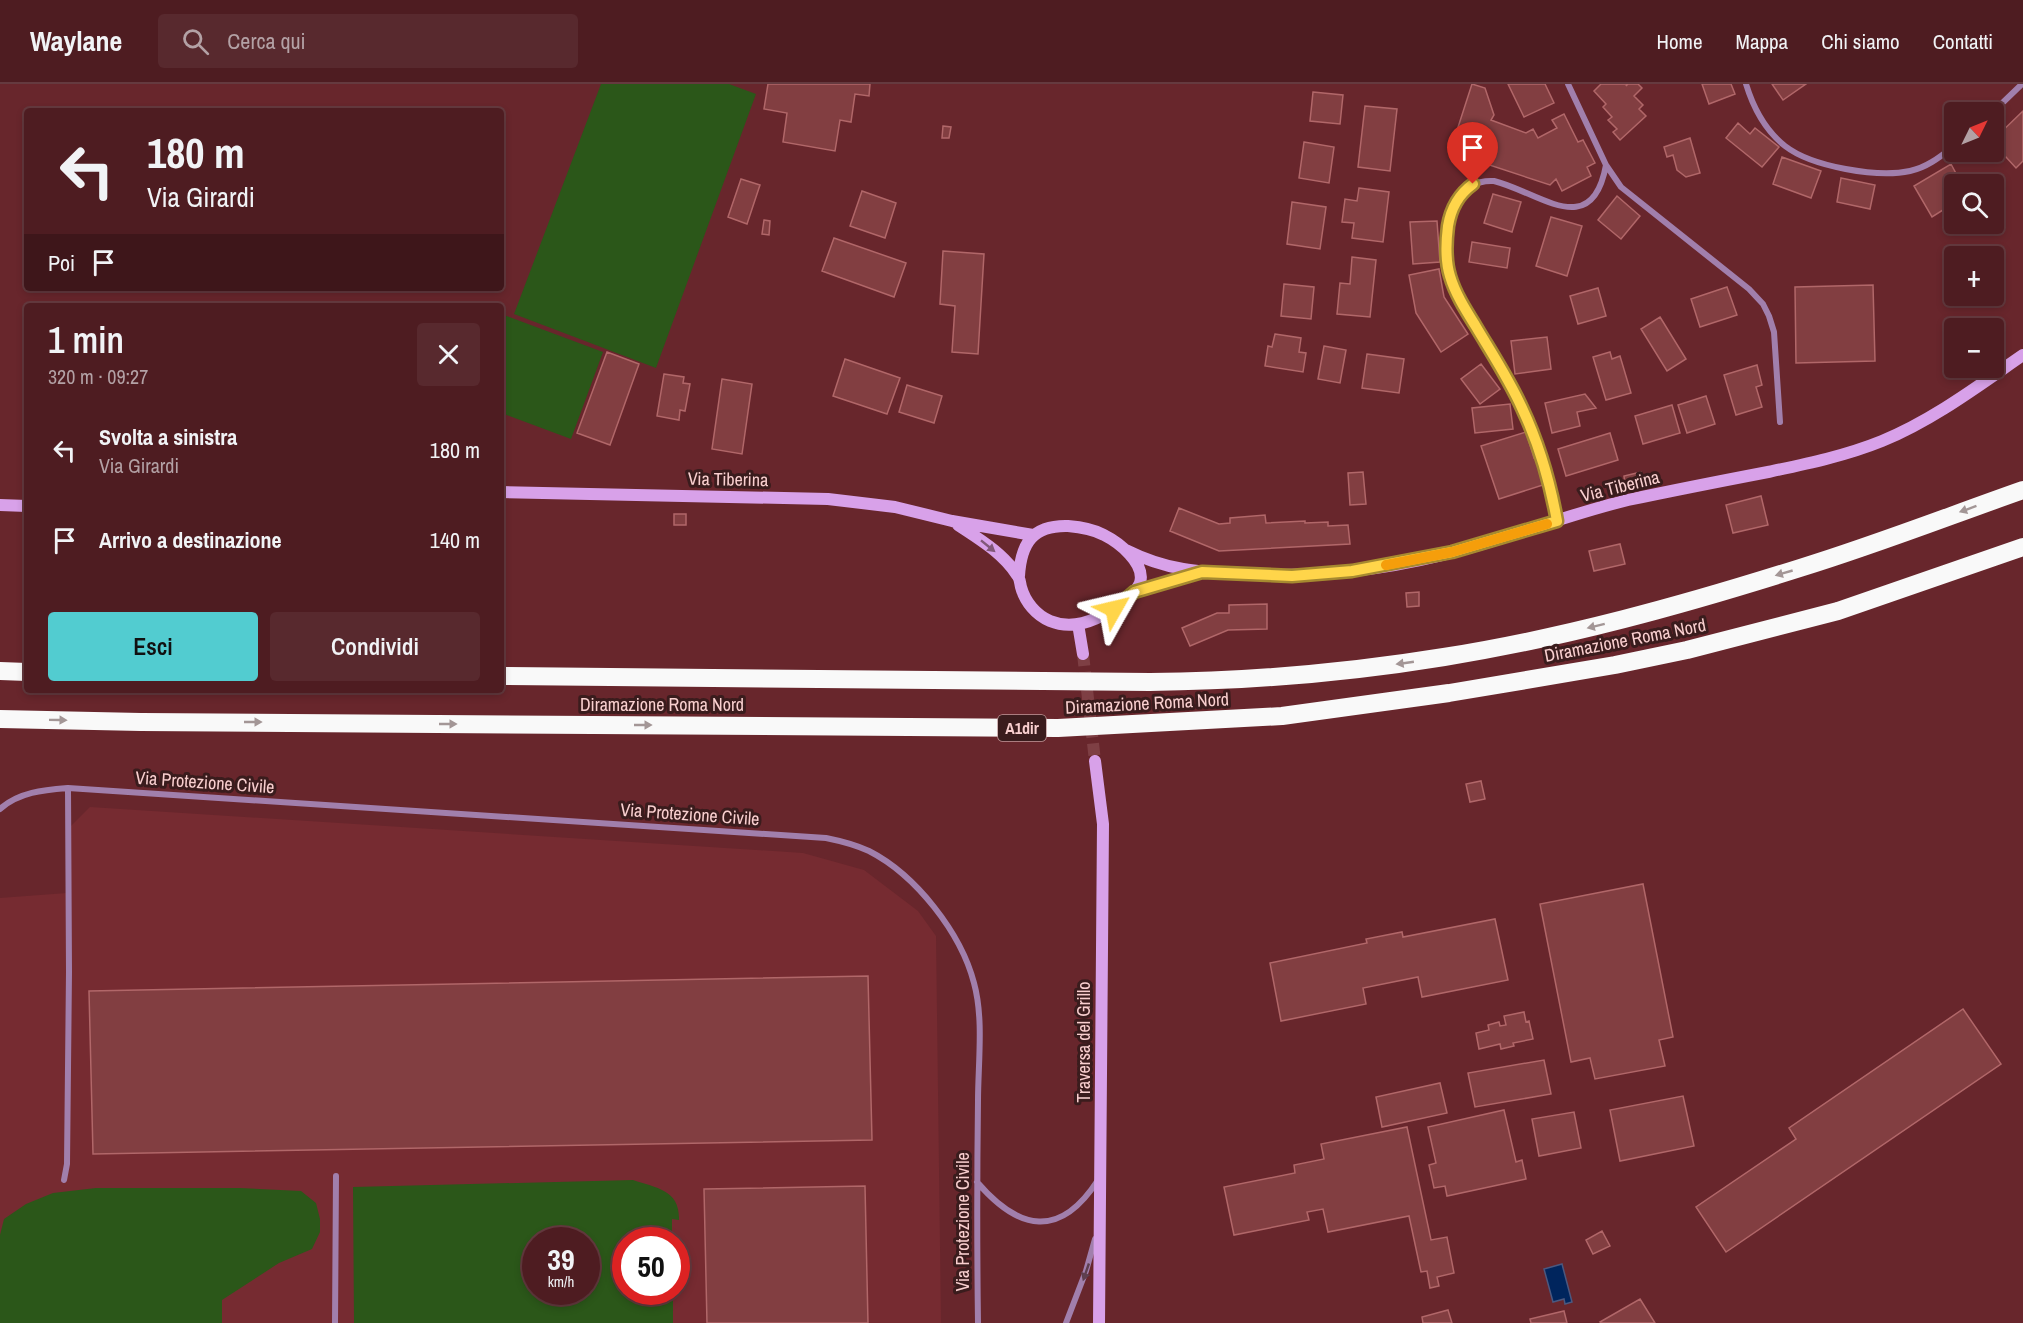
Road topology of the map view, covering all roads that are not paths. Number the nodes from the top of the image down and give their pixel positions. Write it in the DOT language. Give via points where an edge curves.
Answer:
graph roads {
  1 [pos="1568,84"];
  2 [pos="1746,84"];
  3 [pos="2022,84"];
  4 [pos="2003,102"];
  5 [pos="1944,153"];
  6 [pos="1606,165"];
  7 [pos="2023,355"];
  8 [pos="1780,422"];
  9 [pos="2023,490"];
  10 [pos="504,492"];
  11 [pos="0,505"];
  12 [pos="24,506"];
  13 [pos="952,521"];
  14 [pos="1557,521"];
  15 [pos="1033,535"];
  16 [pos="2023,547"];
  17 [pos="1126,550"];
  18 [pos="1202,572"];
  19 [pos="1019,576"];
  20 [pos="1134,592"];
  21 [pos="1078,624"];
  22 [pos="1083,654"];
  23 [pos="0,671"];
  24 [pos="24,672"];
  25 [pos="504,676"];
  26 [pos="0,719"];
  27 [pos="1095,761"];
  28 [pos="68,788"];
  29 [pos="0,809"];
  30 [pos="336,1176"];
  31 [pos="1100,1178"];
  32 [pos="64,1180"];
  33 [pos="976,1182"];
  34 [pos="1100,1218"];
  35 [pos="334,1323"];
  36 [pos="978,1323"];
  37 [pos="1066,1323"];
  38 [pos="1099,1323"];
  1 -- 6 [label="street"];
  2 -- 5 [label="street" via="1773,134 1810,159 1856,171 1892,173 1925,166"];
  3 -- 4 [label="street"];
  6 -- 8 [label="street" via="1621,188 1749,289 1767,310 1774,332"];
  6 -- 14 [label="street" via="1600,191 1590,202 1576,208 1557,205 1494,181 1473,184 1454,204 1448,231 1447,260 1453,285 1524,411 1545,469"];
  7 -- 14 [label="main road, Via Tiberina" via="1915,426 1866,447 1820,461 1625,501"];
  9 -- 25 [label="highway, Diramazione Roma Nord, one-way" via="1802,568 1632,617 1477,652 1338,672 1253,680 1150,682"];
  10 -- 13 [label="main road, Via Tiberina" via="828,499 895,507"];
  11 -- 12 [label="main road"];
  13 -- 15 [label="main road, Via Tiberina"];
  13 -- 19 [label="main road, Via Tiberina, one-way" via="987,544"];
  14 -- 18 [label="main road, Via Tiberina" via="1445,554 1352,571 1292,576"];
  15 -- 17 [label="main road, Via Tiberina" via="1050,527 1078,527 1102,534"];
  15 -- 19 [label="main road" via="1022,555"];
  26 -- 16 [label="highway, Diramazione Roma Nord / A1dir, one-way" via="1058,728 1259,718 1449,693 1638,661 1838,610"];
  17 -- 18 [label="main road, Via Tiberina" via="1171,568"];
  17 -- 20 [label="main road, Via Tiberina" via="1140,571"];
  18 -- 20 [label="main road, Via Tiberina"];
  19 -- 21 [label="main road, Via Tiberina" via="1025,598 1036,612 1062,625"];
  20 -- 21 [label="main road, Via Tiberina" via="1102,616"];
  21 -- 22 [label="main road"];
  23 -- 24 [label="highway"];
  27 -- 31 [label="main road, Traversa del Grillo" via="1103,824"];
  28 -- 29 [label="street, Via Protezione Civile" via="34,791"];
  28 -- 32 [label="street"];
  28 -- 33 [label="street, Via Protezione Civile" via="826,838 861,848 893,867 925,898 956,939 971,973 979,1014"];
  30 -- 35 [label="street"];
  31 -- 33 [label="street" via="1078,1206 1048,1221 1031,1221 1012,1214"];
  31 -- 34 [label="main road, Traversa del Grillo"];
  33 -- 36 [label="street, Via Protezione Civile"];
  34 -- 37 [label="street, one-way" via="1086,1271"];
  34 -- 38 [label="main road, Traversa del Grillo"];
}
